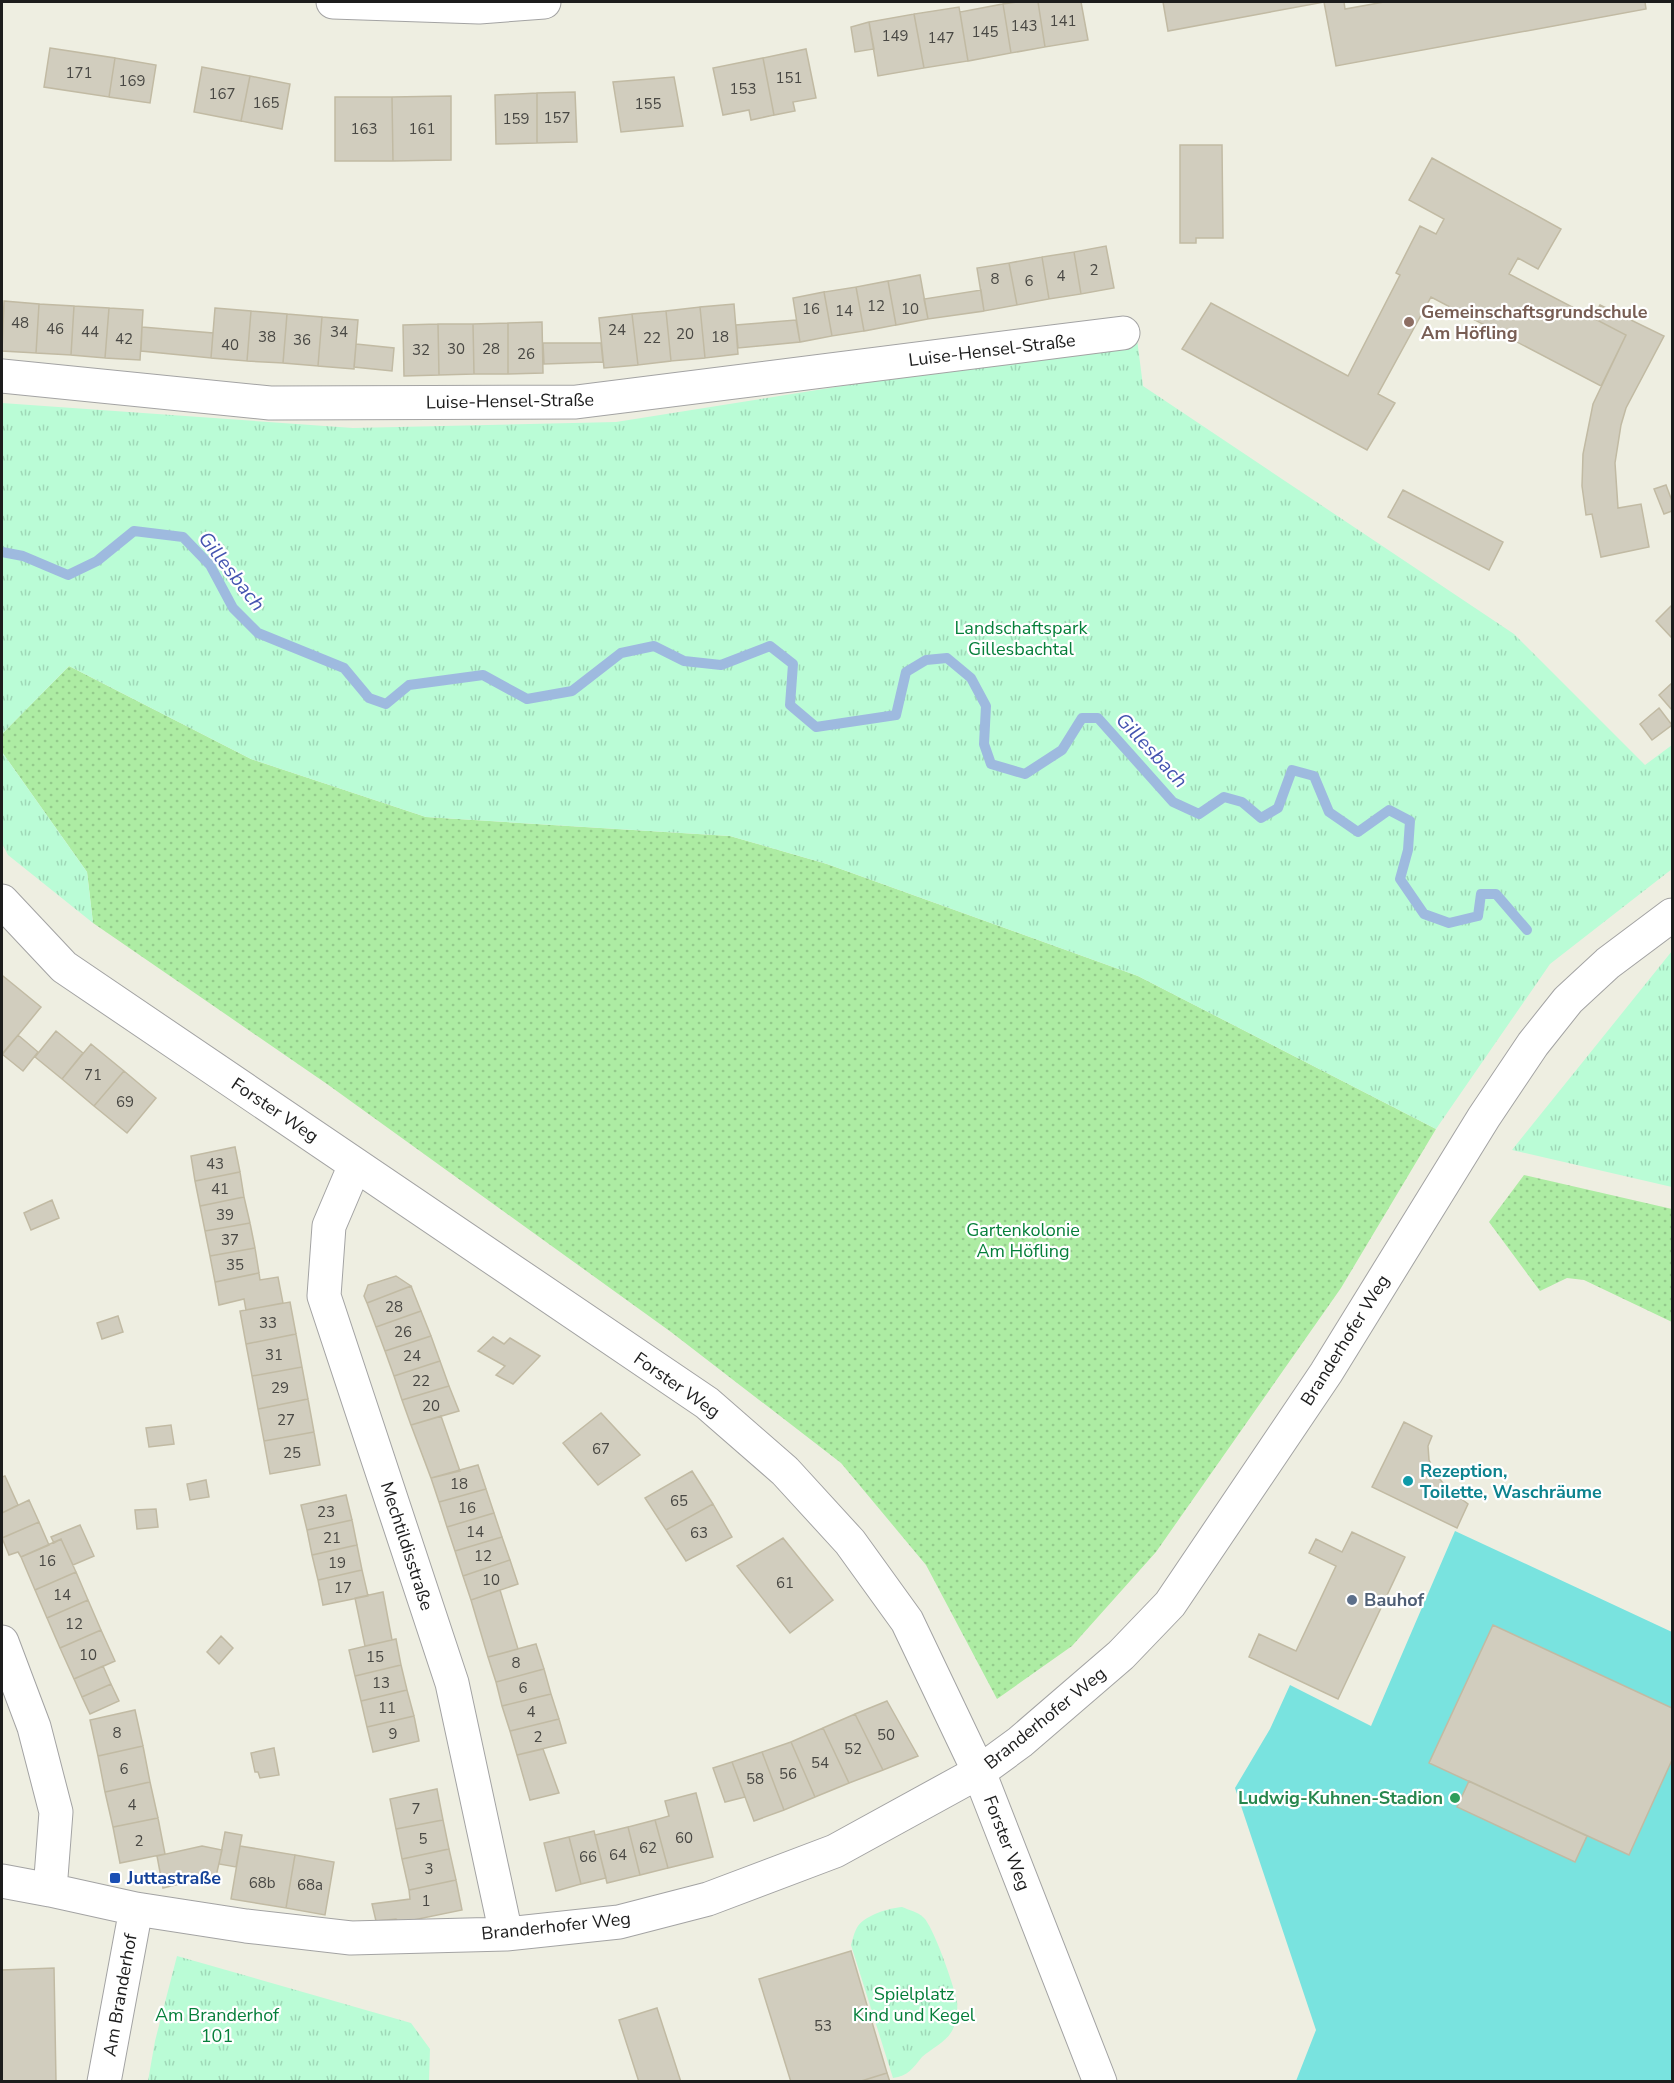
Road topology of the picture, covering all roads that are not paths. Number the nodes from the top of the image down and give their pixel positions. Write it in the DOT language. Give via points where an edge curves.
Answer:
graph roads {
  1 [pos="333,2"];
  2 [pos="544,2"];
  3 [pos="479,4"];
  4 [pos="1123,333"];
  5 [pos="2,376"];
  6 [pos="2,901"];
  7 [pos="1672,915"];
  8 [pos="355,1165"];
  9 [pos="2,1641"];
  10 [pos="979,1772"];
  11 [pos="2,1881"];
  12 [pos="50,1890"];
  13 [pos="136,1909"];
  14 [pos="506,1934"];
  15 [pos="104,2082"];
  16 [pos="1100,2082"];
  1 -- 3 [label="street"];
  2 -- 3 [label="street"];
  4 -- 5 [label="street, Luise-Hensel-Straße" via="576,402 270,403"];
  6 -- 8 [label="street, Forster Weg" via="64,967"];
  7 -- 10 [label="street, Branderhofer Weg" via="1608,963 1568,1000 1533,1044 1326,1373 1170,1604 1121,1655"];
  8 -- 10 [label="street, Forster Weg" via="707,1403 785,1471 850,1542 907,1621"];
  8 -- 14 [label="street, Mechtildisstraße" via="329,1226 324,1296 452,1683"];
  9 -- 12 [label="street" via="34,1726 56,1812"];
  10 -- 14 [label="street, Branderhofer Weg" via="835,1851 708,1899 619,1922"];
  10 -- 16 [label="street, Forster Weg"];
  11 -- 12 [label="street, Branderhofer Weg"];
  12 -- 13 [label="street, Branderhofer Weg"];
  13 -- 14 [label="street, Branderhofer Weg" via="351,1938"];
  13 -- 15 [label="street, Am Branderhof"];
}
